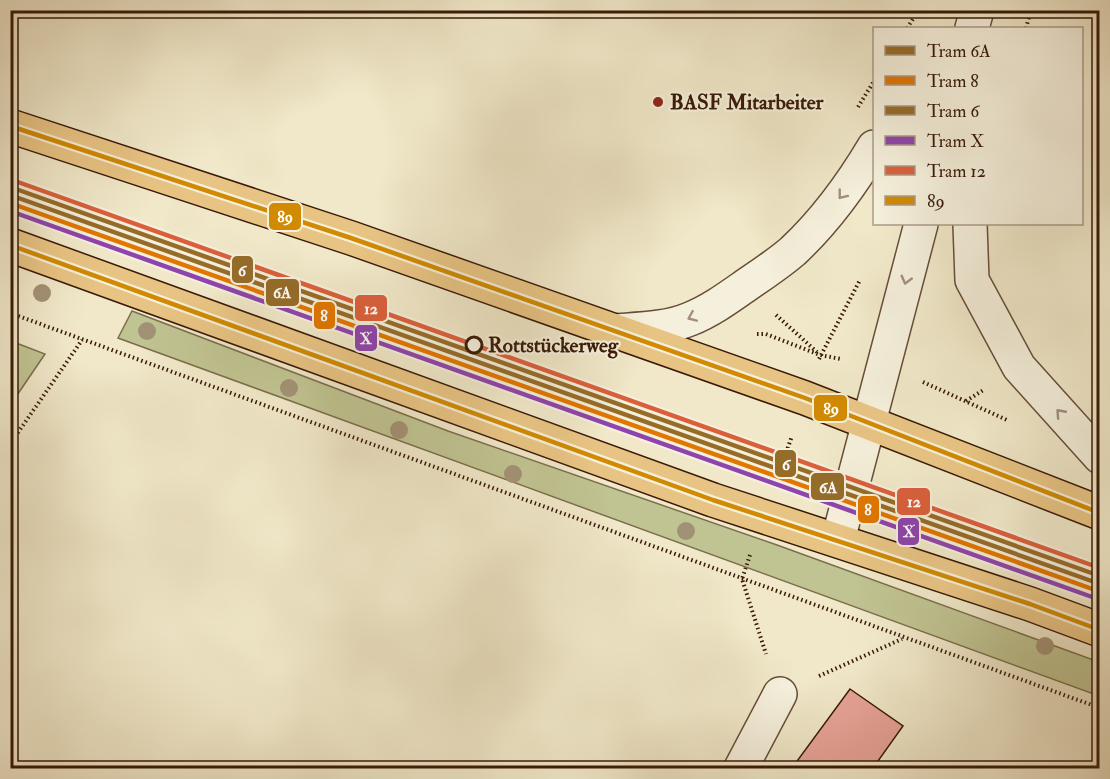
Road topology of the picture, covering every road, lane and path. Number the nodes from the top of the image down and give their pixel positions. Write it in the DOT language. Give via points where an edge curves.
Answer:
graph roads {
  1 [pos="919,10"];
  2 [pos="977,10"];
  3 [pos="1031,10"];
  4 [pos="909,27"];
  5 [pos="972,27"];
  6 [pos="1026,27"];
  7 [pos="10,126"];
  8 [pos="873,149"];
  9 [pos="921,225"];
  10 [pos="970,225"];
  11 [pos="10,245"];
  12 [pos="865,271"];
  13 [pos="10,313"];
  14 [pos="614,331"];
  15 [pos="82,340"];
  16 [pos="805,398"];
  17 [pos="869,422"];
  18 [pos="10,444"];
  19 [pos="1100,457"];
  20 [pos="1100,513"];
  21 [pos="764,517"];
  22 [pos="838,540"];
  23 [pos="742,579"];
  24 [pos="1100,630"];
  25 [pos="903,638"];
  26 [pos="780,694"];
  27 [pos="1100,708"];
  28 [pos="741,768"];
  1 -- 4 [label="path"];
  2 -- 5 [label="street"];
  3 -- 6 [label="path"];
  7 -- 14 [label="main road" via="351,238"];
  8 -- 14 [label="street, one-way" via="844,193 811,232 756,279 689,320"];
  9 -- 17 [label="street, one-way"];
  19 -- 10 [label="street, one-way" via="1019,367 972,280"];
  11 -- 21 [label="main road"];
  12 -- 16 [label="path" via="820,355"];
  13 -- 15 [label="path"];
  14 -- 16 [label="main road"];
  15 -- 18 [label="path"];
  15 -- 23 [label="path"];
  16 -- 17 [label="main road"];
  16 -- 21 [label="path"];
  17 -- 20 [label="main road"];
  17 -- 22 [label="street"];
  21 -- 22 [label="main road"];
  21 -- 23 [label="path"];
  22 -- 24 [label="main road"];
  23 -- 25 [label="path"];
  23 -- 26 [label="path"];
  25 -- 26 [label="path"];
  25 -- 27 [label="path"];
  26 -- 28 [label="street"];
}
